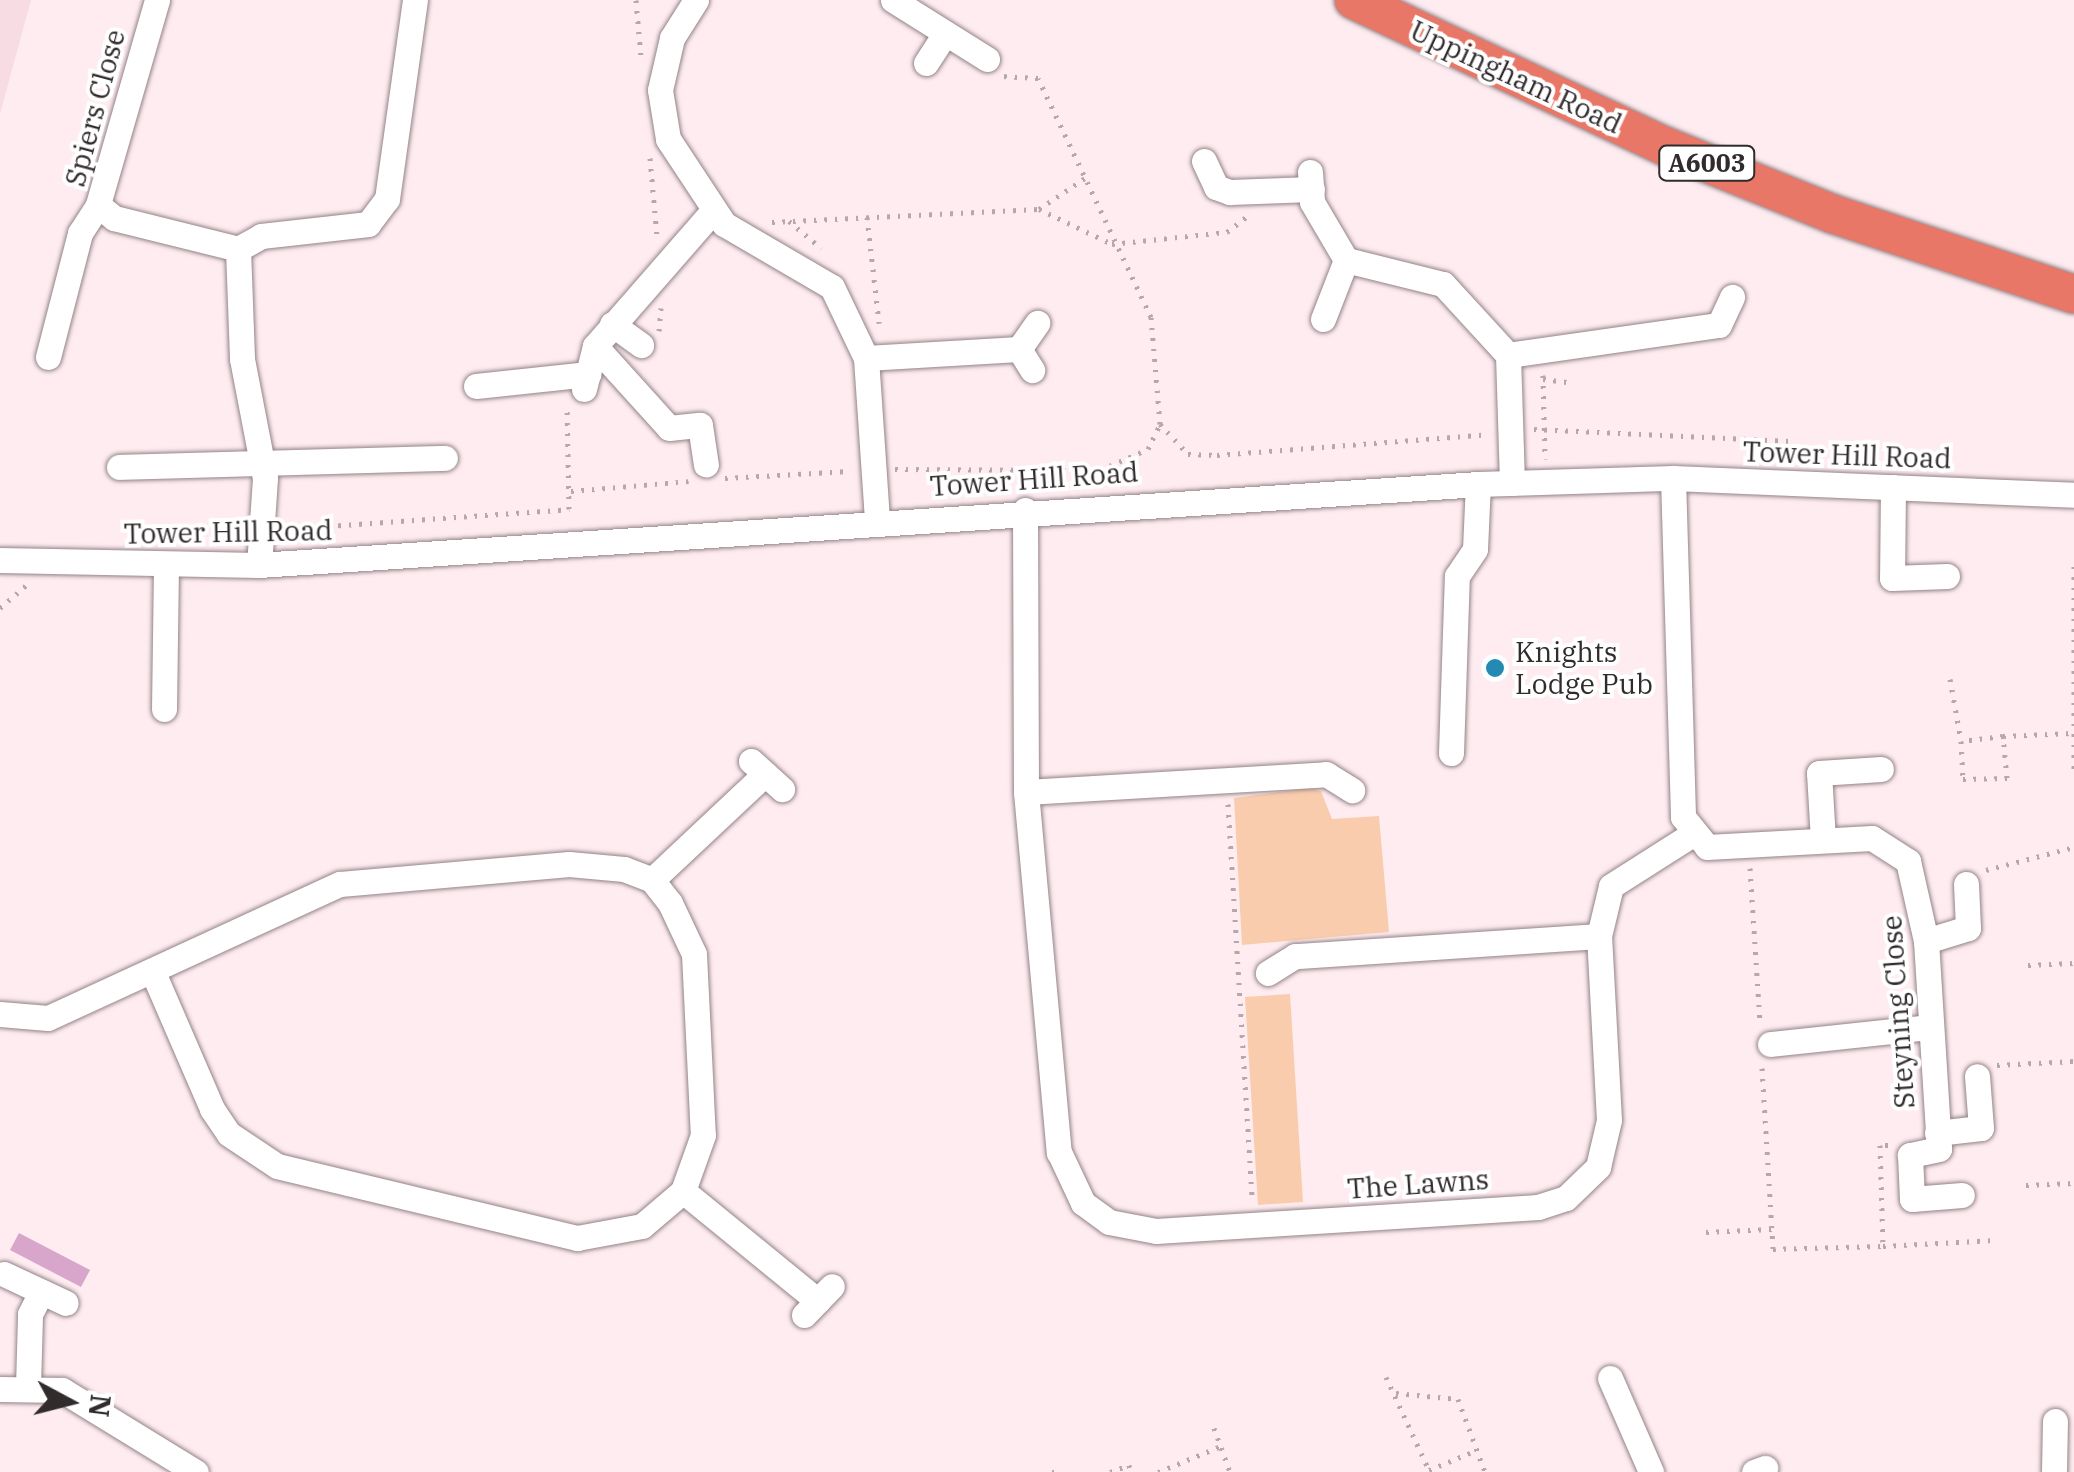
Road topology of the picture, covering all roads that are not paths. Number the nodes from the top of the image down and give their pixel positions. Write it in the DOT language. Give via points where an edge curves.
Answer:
graph roads {
  1 [pos="157,0"];
  2 [pos="415,0"];
  3 [pos="696,0"];
  4 [pos="893,0"];
  5 [pos="1354,0"];
  6 [pos="945,34"];
  7 [pos="987,59"];
  8 [pos="926,63"];
  9 [pos="1204,161"];
  10 [pos="98,204"];
  11 [pos="718,218"];
  12 [pos="238,249"];
  13 [pos="1346,260"];
  14 [pos="2074,294"];
  15 [pos="1732,298"];
  16 [pos="1323,319"];
  17 [pos="1037,322"];
  18 [pos="612,324"];
  19 [pos="641,345"];
  20 [pos="595,346"];
  21 [pos="1508,354"];
  22 [pos="48,357"];
  23 [pos="876,357"];
  24 [pos="476,386"];
  25 [pos="445,458"];
  26 [pos="263,461"];
  27 [pos="706,465"];
  28 [pos="119,467"];
  29 [pos="1673,478"];
  30 [pos="1512,483"];
  31 [pos="1478,484"];
  32 [pos="1894,488"];
  33 [pos="2074,494"];
  34 [pos="1025,510"];
  35 [pos="877,520"];
  36 [pos="0,560"];
  37 [pos="166,564"];
  38 [pos="258,565"];
  39 [pos="1947,576"];
  40 [pos="164,709"];
  41 [pos="1451,753"];
  42 [pos="1881,769"];
  43 [pos="766,775"];
  44 [pos="1352,790"];
  45 [pos="1026,792"];
  46 [pos="1692,834"];
  47 [pos="1823,840"];
  48 [pos="1965,878"];
  49 [pos="652,880"];
  50 [pos="1599,936"];
  51 [pos="1926,940"];
  52 [pos="1268,973"];
  53 [pos="155,977"];
  54 [pos="0,1014"];
  55 [pos="1930,1027"];
  56 [pos="1764,1050"];
  57 [pos="1978,1076"];
  58 [pos="1938,1141"];
  59 [pos="684,1192"];
  60 [pos="1962,1195"];
  61 [pos="4,1274"];
  62 [pos="41,1292"];
  63 [pos="818,1301"];
  64 [pos="66,1304"];
  65 [pos="1610,1378"];
  66 [pos="28,1388"];
  67 [pos="0,1389"];
  68 [pos="2055,1421"];
  69 [pos="196,1472"];
  70 [pos="1651,1472"];
  71 [pos="2054,1472"];
  1 -- 10 [label="street, Spiers Close"];
  2 -- 12 [label="street" via="388,199 368,224 261,236"];
  3 -- 11 [label="street" via="672,38 660,90 668,139"];
  4 -- 6 [label="street"];
  5 -- 14 [label="highway, Uppingham Road / A6003" via="1686,154"];
  6 -- 7 [label="street"];
  6 -- 8 [label="street"];
  9 -- 13 [label="street" via="1216,187 1251,195 1311,181"];
  10 -- 12 [label="street, Spiers Close" via="114,218"];
  10 -- 22 [label="street" via="80,233"];
  11 -- 18 [label="street"];
  11 -- 23 [label="street" via="832,287"];
  12 -- 26 [label="street" via="242,359"];
  13 -- 16 [label="street"];
  13 -- 21 [label="street" via="1444,284"];
  15 -- 21 [label="street" via="1719,325"];
  17 -- 23 [label="street" via="1026,359"];
  18 -- 19 [label="street"];
  18 -- 20 [label="street"];
  20 -- 24 [label="street" via="586,382"];
  20 -- 27 [label="street" via="669,428 700,425"];
  21 -- 30 [label="street"];
  23 -- 35 [label="street" via="870,470"];
  25 -- 26 [label="street"];
  26 -- 28 [label="street"];
  26 -- 38 [label="street"];
  29 -- 30 [label="street, Tower Hill Road"];
  29 -- 32 [label="street, Tower Hill Road"];
  29 -- 46 [label="street" via="1683,817"];
  30 -- 31 [label="street, Tower Hill Road"];
  31 -- 34 [label="street, Tower Hill Road"];
  31 -- 41 [label="street" via="1474,549 1457,576"];
  32 -- 33 [label="street, Tower Hill Road"];
  32 -- 39 [label="street" via="1892,578"];
  34 -- 35 [label="street, Tower Hill Road"];
  34 -- 45 [label="street, The Lawns"];
  35 -- 38 [label="street, Tower Hill Road"];
  36 -- 37 [label="street, Tower Hill Road"];
  37 -- 38 [label="street, Tower Hill Road"];
  37 -- 40 [label="street"];
  42 -- 47 [label="street" via="1819,773"];
  43 -- 49 [label="street"];
  44 -- 45 [label="street" via="1326,774"];
  45 -- 50 [label="street, The Lawns" via="1068,1180 1083,1203 1130,1229 1538,1206 1584,1184 1607,1147 1609,1120"];
  46 -- 47 [label="street, Steyning Close" via="1707,846"];
  46 -- 50 [label="street, The Lawns" via="1611,886"];
  47 -- 51 [label="street, Steyning Close" via="1872,838 1908,861"];
  48 -- 51 [label="street" via="1968,928"];
  49 -- 53 [label="street" via="569,864 340,884"];
  49 -- 59 [label="street" via="694,954 704,1135"];
  50 -- 52 [label="street" via="1295,956"];
  51 -- 55 [label="street, Steyning Close"];
  53 -- 54 [label="street" via="48,1018"];
  53 -- 59 [label="street" via="212,1109 229,1134 276,1166 577,1238 642,1226"];
  55 -- 56 [label="street"];
  55 -- 58 [label="street, Steyning Close"];
  57 -- 58 [label="street" via="1981,1128"];
  58 -- 60 [label="street" via="1910,1154 1912,1199"];
  59 -- 63 [label="street"];
  61 -- 62 [label="street"];
  62 -- 64 [label="street"];
  62 -- 66 [label="street" via="30,1314"];
  65 -- 70 [label="street"];
  66 -- 67 [label="street"];
  66 -- 69 [label="street" via="62,1390"];
  68 -- 71 [label="street"];
}
